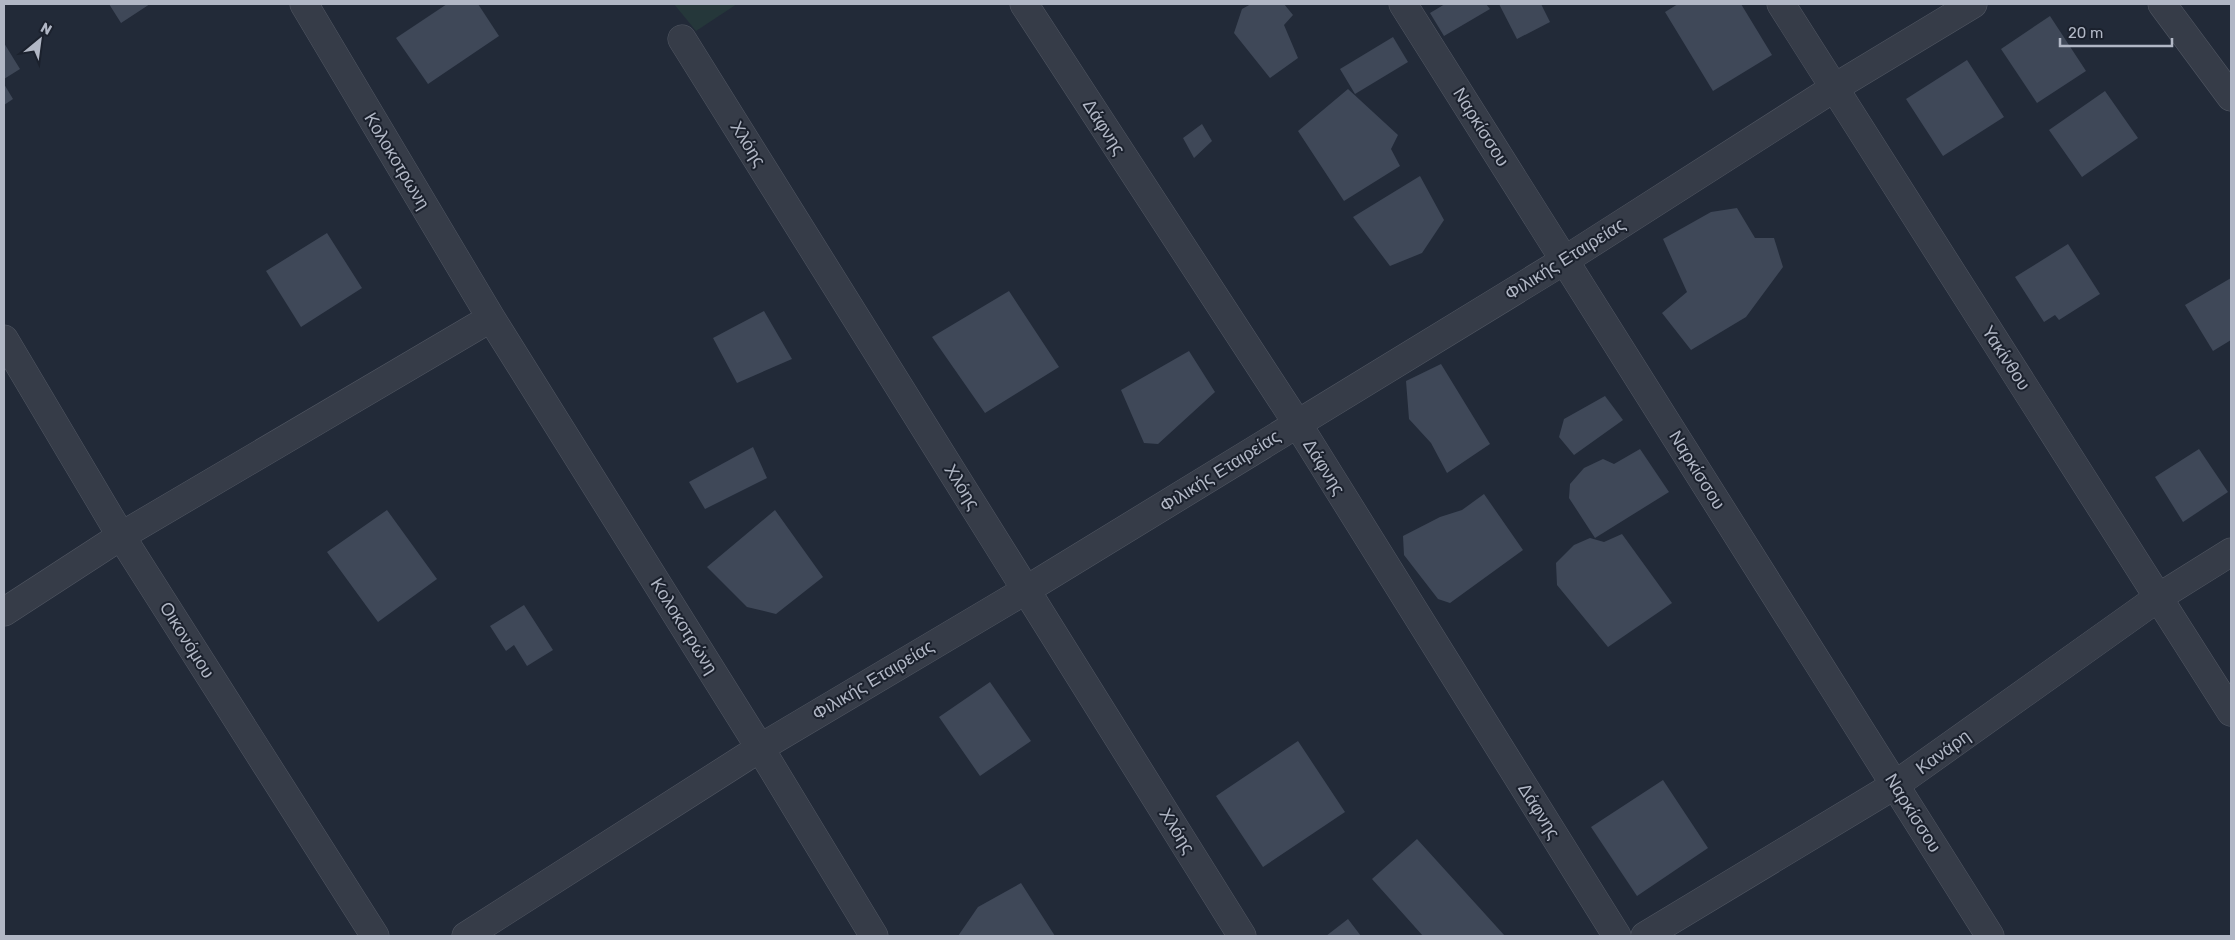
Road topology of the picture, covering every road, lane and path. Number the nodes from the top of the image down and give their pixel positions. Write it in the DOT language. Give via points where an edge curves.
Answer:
graph roads {
  1 [pos="304,4"];
  2 [pos="1024,4"];
  3 [pos="1403,4"];
  4 [pos="1781,4"];
  5 [pos="1973,4"];
  6 [pos="2162,4"];
  7 [pos="682,39"];
  8 [pos="1834,88"];
  9 [pos="2231,97"];
  10 [pos="1565,260"];
  11 [pos="490,318"];
  12 [pos="4,339"];
  13 [pos="1297,424"];
  14 [pos="121,536"];
  15 [pos="2231,552"];
  16 [pos="1026,590"];
  17 [pos="2159,597"];
  18 [pos="4,612"];
  19 [pos="2231,712"];
  20 [pos="760,748"];
  21 [pos="1895,785"];
  22 [pos="375,936"];
  23 [pos="466,936"];
  24 [pos="874,936"];
  25 [pos="1242,936"];
  26 [pos="1617,936"];
  27 [pos="1644,936"];
  28 [pos="1990,936"];
  1 -- 11 [label="street, Κολοκοτρωνη"];
  2 -- 13 [label="street, Δάφνης"];
  3 -- 10 [label="street, Ναρκίσσου"];
  4 -- 8 [label="street, Υακίνθου"];
  5 -- 8 [label="street, Φιλικής Εταιρείας"];
  6 -- 9 [label="street"];
  7 -- 16 [label="street, Χλόης"];
  8 -- 10 [label="street, Φιλικής Εταιρείας"];
  8 -- 17 [label="street, Υακίνθου"];
  10 -- 13 [label="street, Φιλικής Εταιρείας"];
  10 -- 21 [label="street, Ναρκίσσου"];
  11 -- 14 [label="street"];
  11 -- 20 [label="street, Κολοκοτρώνη"];
  12 -- 14 [label="street, Οικονόμου"];
  13 -- 16 [label="street, Φιλικής Εταιρείας"];
  13 -- 26 [label="street, Δάφνης"];
  14 -- 18 [label="street"];
  14 -- 22 [label="street, Οικονόμου"];
  15 -- 17 [label="street, Κανάρη"];
  16 -- 20 [label="street, Φιλικής Εταιρείας"];
  16 -- 25 [label="street, Χλόης"];
  17 -- 19 [label="street, Υακίνθου"];
  17 -- 21 [label="street, Κανάρη"];
  20 -- 23 [label="street, Φιλικής Εταιρείας"];
  20 -- 24 [label="street, Κολοκοτρώνη"];
  21 -- 27 [label="street, Κανάρη"];
  21 -- 28 [label="street, Ναρκίσσου"];
}
